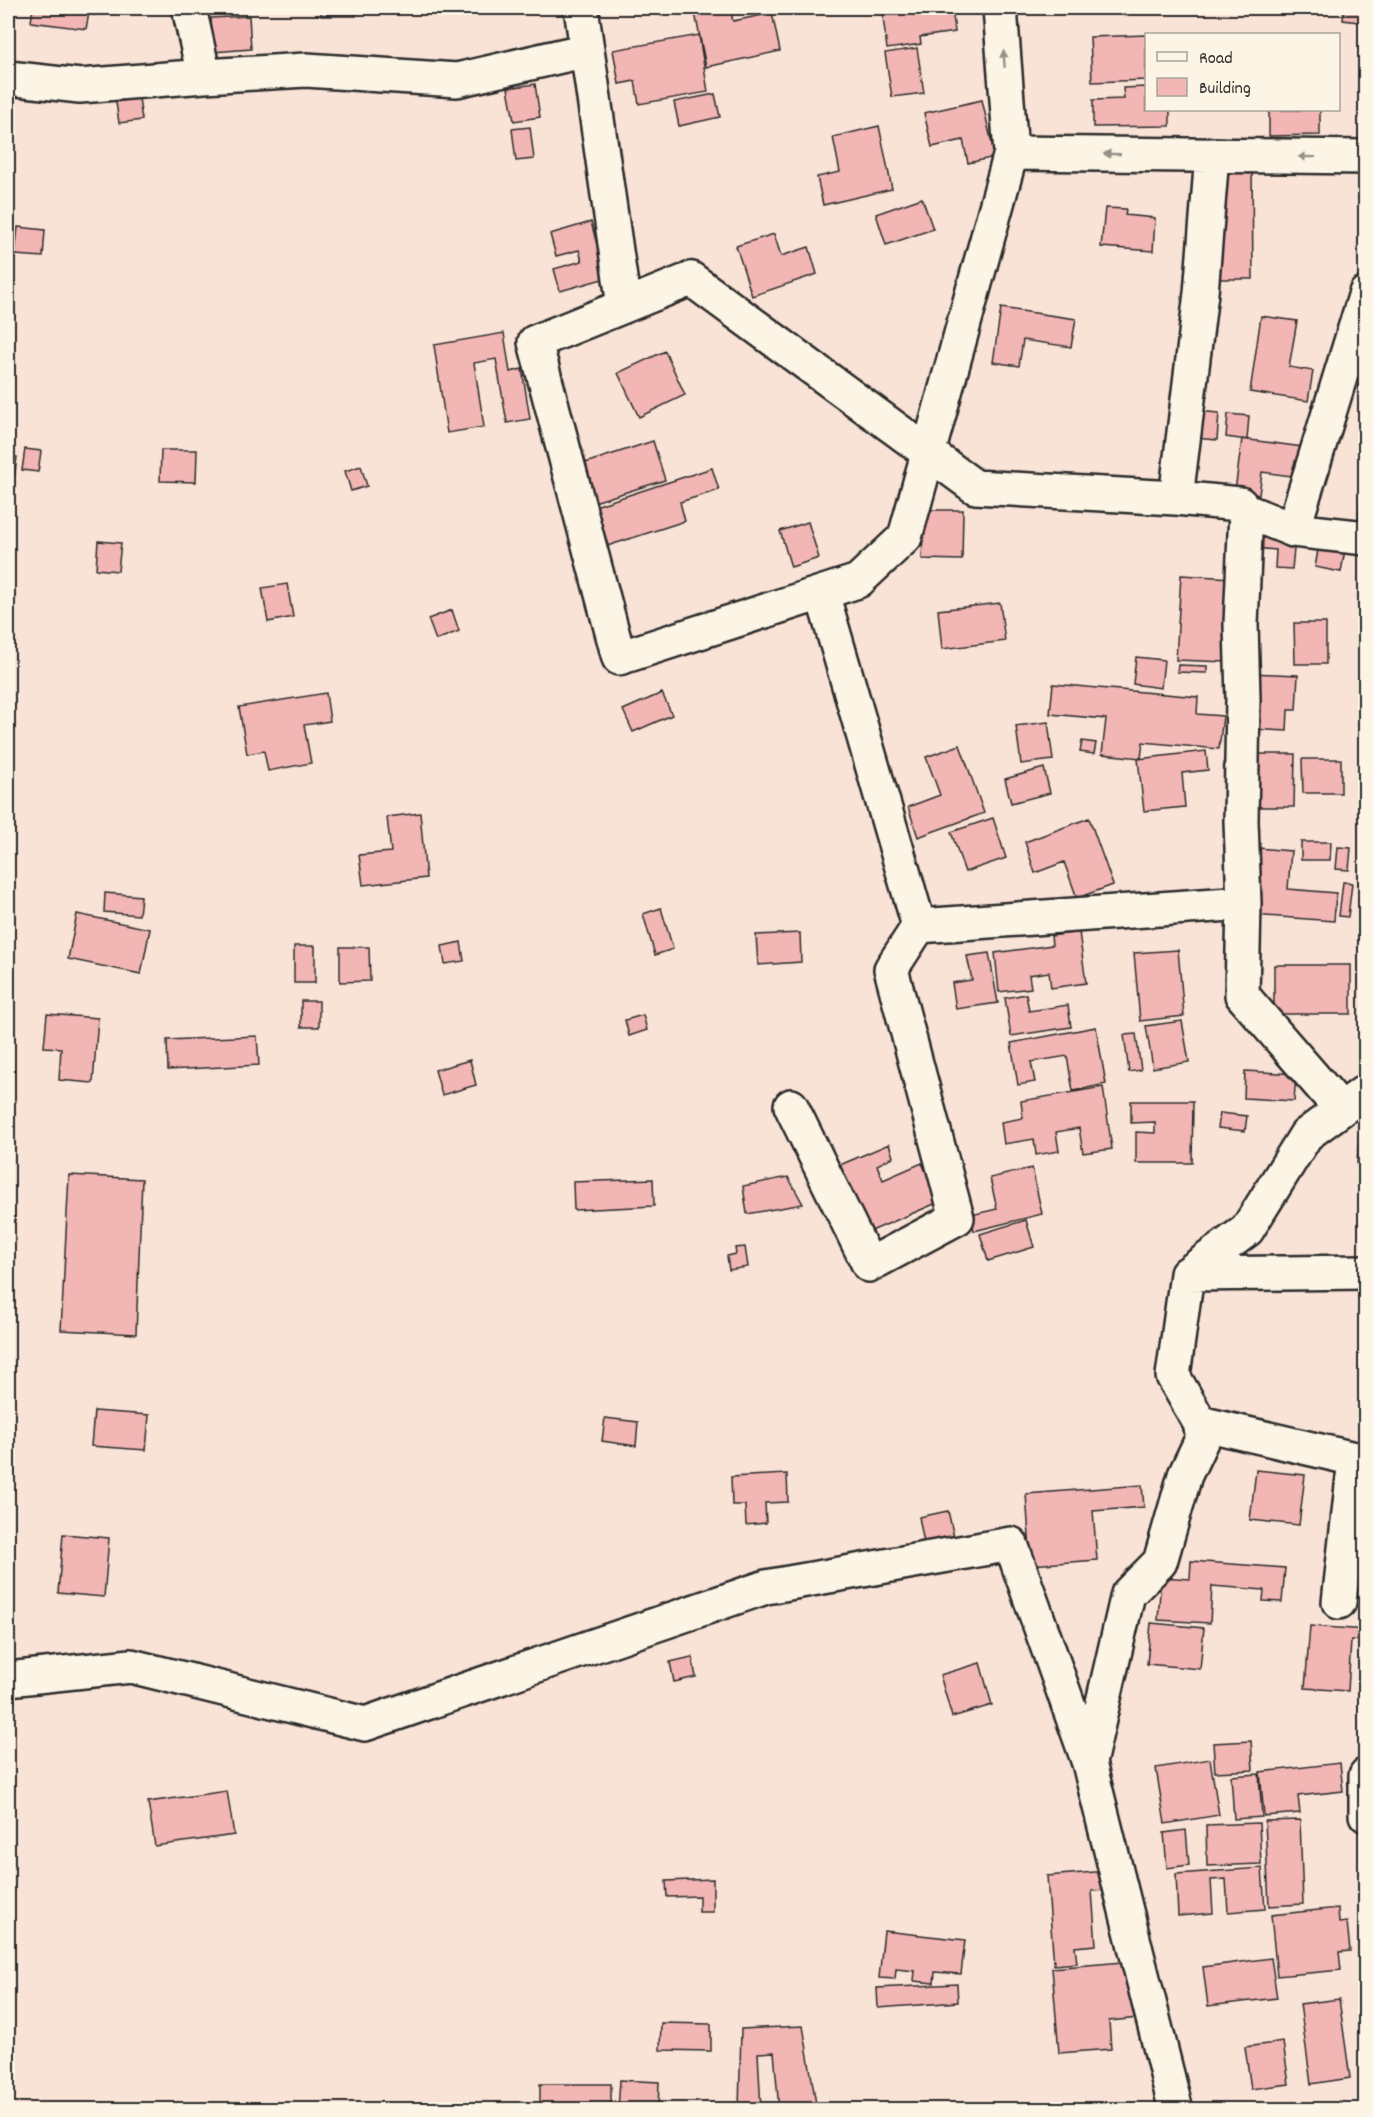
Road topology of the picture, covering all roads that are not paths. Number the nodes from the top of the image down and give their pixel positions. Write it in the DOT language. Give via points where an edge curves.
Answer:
graph roads {
  1 [pos="189,8"];
  2 [pos="581,8"];
  3 [pos="1000,8"];
  4 [pos="587,50"];
  5 [pos="204,76"];
  6 [pos="8,78"];
  7 [pos="1011,153"];
  8 [pos="1212,155"];
  9 [pos="1365,158"];
  10 [pos="1365,293"];
  11 [pos="624,306"];
  12 [pos="928,453"];
  13 [pos="1176,498"];
  14 [pos="1246,511"];
  15 [pos="1293,530"];
  16 [pos="1365,538"];
  17 [pos="822,593"];
  18 [pos="1244,903"];
  19 [pos="919,926"];
  20 [pos="1353,1100"];
  21 [pos="790,1106"];
  22 [pos="1365,1272"];
  23 [pos="1187,1274"];
  24 [pos="1200,1423"];
  25 [pos="1360,1459"];
  26 [pos="1339,1602"];
  27 [pos="8,1679"];
  28 [pos="1089,1763"];
  29 [pos="1365,1775"];
  30 [pos="1365,1815"];
  31 [pos="1176,2109"];
  1 -- 5 [label="street"];
  2 -- 4 [label="street"];
  7 -- 3 [label="street, one-way"];
  4 -- 5 [label="street" via="457,80 306,70"];
  4 -- 11 [label="street"];
  5 -- 6 [label="street" via="80,86"];
  8 -- 7 [label="street, one-way"];
  7 -- 12 [label="street"];
  9 -- 8 [label="street, one-way"];
  8 -- 13 [label="street" via="1201,293"];
  10 -- 15 [label="street"];
  11 -- 12 [label="street" via="692,279"];
  11 -- 17 [label="street" via="535,342 619,658"];
  12 -- 13 [label="street" via="975,487"];
  12 -- 17 [label="street" via="904,537 858,581"];
  13 -- 14 [label="street" via="1240,504"];
  14 -- 15 [label="street"];
  14 -- 18 [label="street" via="1240,822"];
  15 -- 16 [label="street"];
  17 -- 19 [label="street"];
  18 -- 19 [label="street"];
  18 -- 20 [label="street" via="1242,995"];
  19 -- 21 [label="street" via="891,969 957,1218 869,1265"];
  20 -- 23 [label="street" via="1306,1135 1246,1230"];
  22 -- 23 [label="street"];
  23 -- 24 [label="street" via="1173,1376"];
  24 -- 25 [label="street"];
  24 -- 28 [label="street" via="1203,1437 1185,1475 1160,1563 1128,1594"];
  25 -- 26 [label="street"];
  27 -- 28 [label="street" via="131,1666 365,1724 766,1587 1011,1545"];
  28 -- 31 [label="street"];
  29 -- 30 [label="street"];
}
